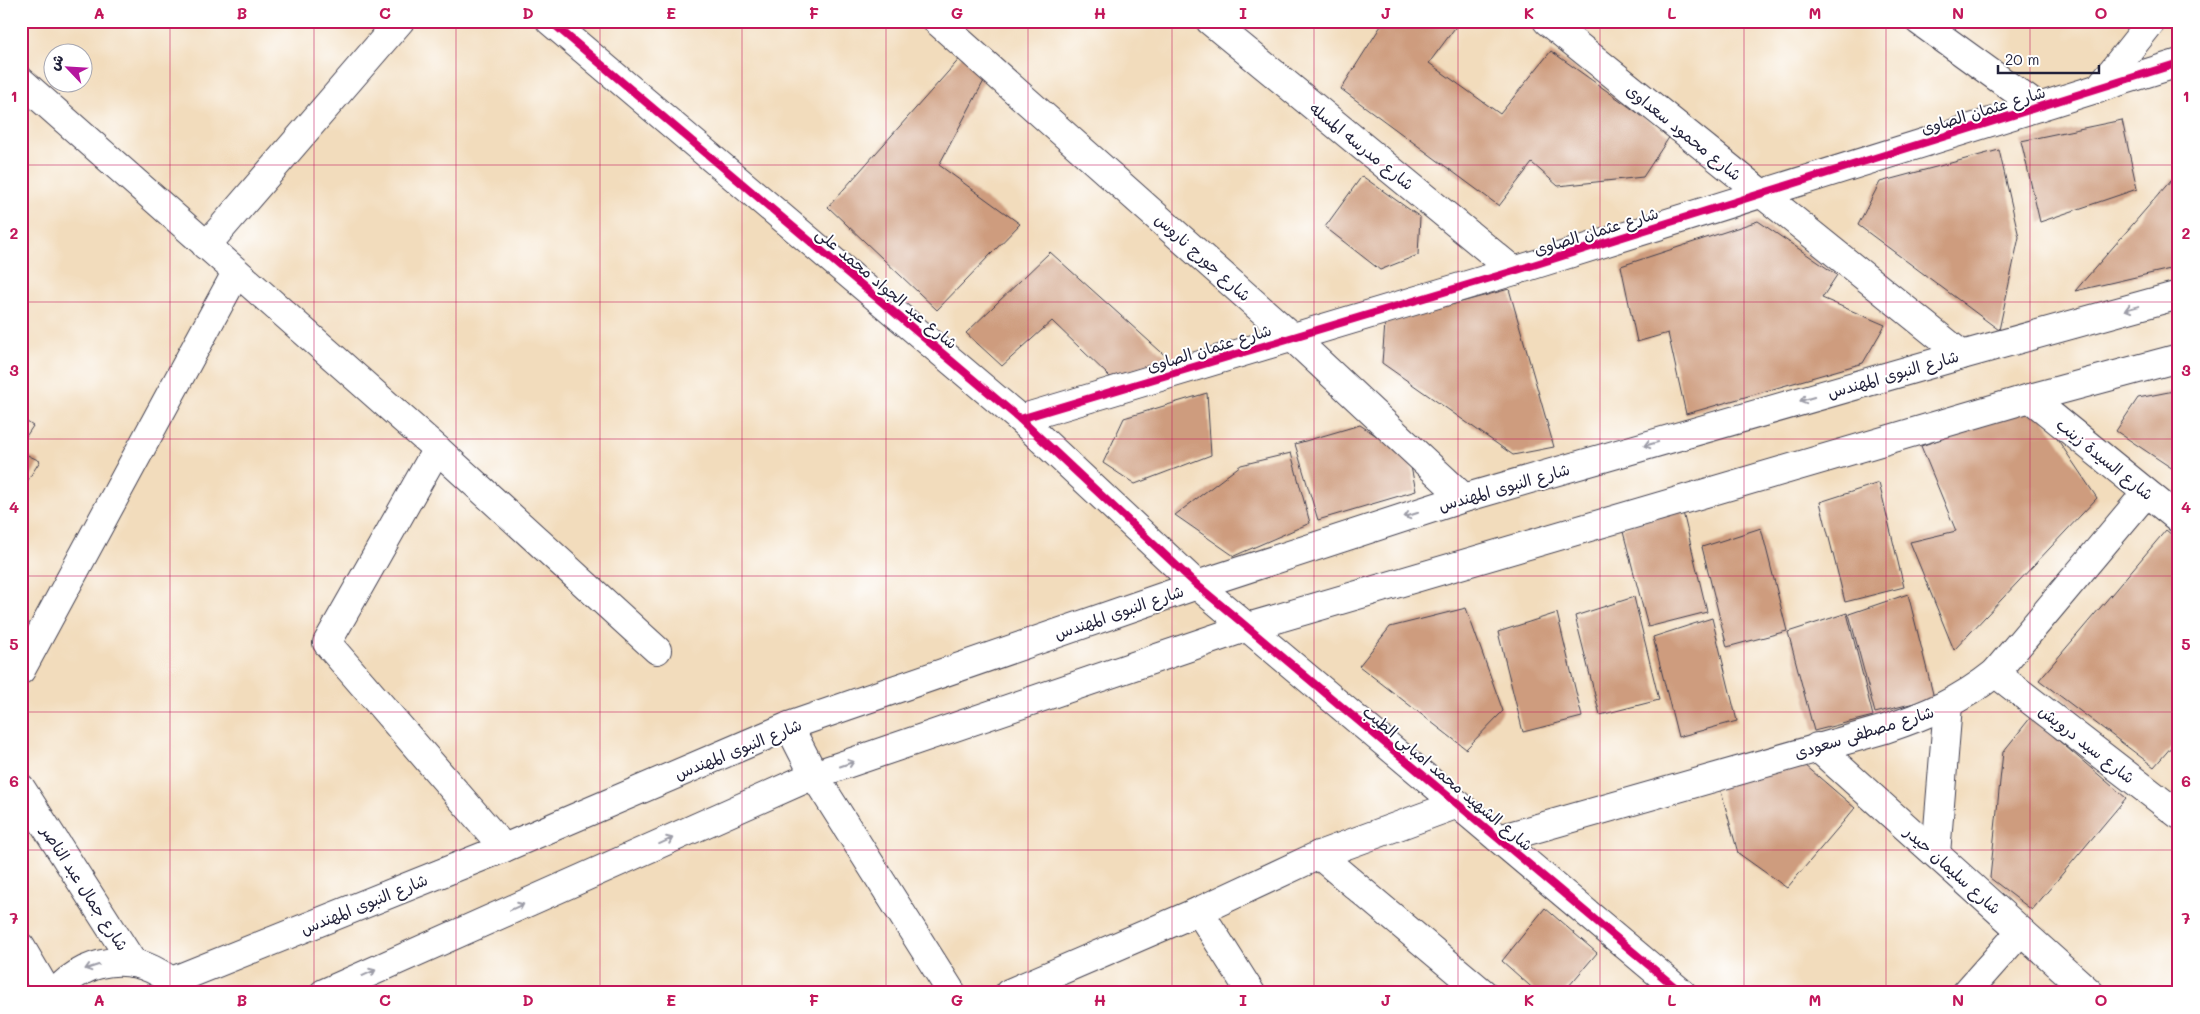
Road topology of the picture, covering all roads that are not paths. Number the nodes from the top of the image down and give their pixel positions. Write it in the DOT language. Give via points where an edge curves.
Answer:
graph roads {
  1 [pos="400,21"];
  2 [pos="550,21"];
  3 [pos="937,21"];
  4 [pos="1210,21"];
  5 [pos="1547,21"];
  6 [pos="1919,21"];
  7 [pos="2152,21"];
  8 [pos="2179,63"];
  9 [pos="21,81"];
  10 [pos="2098,89"];
  11 [pos="2038,107"];
  12 [pos="1762,194"];
  13 [pos="206,246"];
  14 [pos="1514,271"];
  15 [pos="236,273"];
  16 [pos="2179,295"];
  17 [pos="1292,337"];
  18 [pos="1962,355"];
  19 [pos="2179,358"];
  20 [pos="2030,398"];
  21 [pos="1020,419"];
  22 [pos="437,449"];
  23 [pos="2146,493"];
  24 [pos="1464,498"];
  25 [pos="2179,520"];
  26 [pos="1197,585"];
  27 [pos="1248,628"];
  28 [pos="657,650"];
  29 [pos="21,670"];
  30 [pos="1995,673"];
  31 [pos="1948,705"];
  32 [pos="789,726"];
  33 [pos="1818,747"];
  34 [pos="814,775"];
  35 [pos="21,788"];
  36 [pos="1458,804"];
  37 [pos="2179,816"];
  38 [pos="1499,839"];
  39 [pos="504,848"];
  40 [pos="1936,854"];
  41 [pos="1319,855"];
  42 [pos="1199,911"];
  43 [pos="2021,931"];
  44 [pos="21,947"];
  45 [pos="133,962"];
  46 [pos="177,987"];
  47 [pos="48,993"];
  48 [pos="55,993"];
  49 [pos="324,993"];
  50 [pos="952,993"];
  51 [pos="1009,993"];
  52 [pos="1251,993"];
  53 [pos="1483,993"];
  54 [pos="1682,993"];
  55 [pos="1966,993"];
  56 [pos="2090,993"];
  1 -- 13 [label="street"];
  2 -- 21 [label="street, شارع عبد الجواد محمد على"];
  3 -- 17 [label="street, شارع جورج ناروس"];
  4 -- 14 [label="street, شارع مدرسه المسله"];
  5 -- 12 [label="street, شارع محمود سعداوى"];
  6 -- 11 [label="street"];
  7 -- 10 [label="street"];
  8 -- 10 [label="street, شارع عثمان الصاوى"];
  9 -- 13 [label="street"];
  10 -- 11 [label="street, شارع عثمان الصاوى"];
  11 -- 12 [label="street, شارع عثمان الصاوى"];
  12 -- 14 [label="street, شارع عثمان الصاوى"];
  12 -- 18 [label="street, شارع محمود سعداوى"];
  13 -- 15 [label="street"];
  14 -- 17 [label="street, شارع عثمان الصاوى"];
  15 -- 22 [label="street"];
  15 -- 29 [label="street"];
  16 -- 18 [label="street, شارع النبوى المهندس, one-way"];
  17 -- 21 [label="street, شارع عثمان الصاوى"];
  17 -- 24 [label="street, شارع جورج ناروس"];
  18 -- 24 [label="street, شارع النبوى المهندس, one-way"];
  19 -- 20 [label="street"];
  20 -- 23 [label="street, شارع السيدة زينب"];
  20 -- 27 [label="street"];
  21 -- 26 [label="street, شارع عبد الجواد محمد على"];
  22 -- 28 [label="street"];
  22 -- 39 [label="street" via="327,643"];
  23 -- 25 [label="street, شارع السيدة زينب"];
  23 -- 30 [label="street, شارع مصطفى سعودى"];
  24 -- 26 [label="street, شارع النبوى المهندس, one-way"];
  26 -- 27 [label="street, شارع الشهيد محمد امبابى الطيب"];
  26 -- 32 [label="street, شارع النبوى المهندس"];
  34 -- 27 [label="street, one-way"];
  27 -- 36 [label="street, شارع الشهيد محمد امبابى الطيب"];
  30 -- 31 [label="street, شارع مصطفى سعودى"];
  30 -- 37 [label="street, شارع سيد درويش"];
  31 -- 33 [label="street, شارع مصطفى سعودى" via="1917,719"];
  31 -- 40 [label="street"];
  32 -- 34 [label="street"];
  32 -- 39 [label="street, شارع النبوى المهندس"];
  33 -- 38 [label="street, شارع مصطفى سعودى"];
  33 -- 40 [label="street, شارع سليمان حيدر"];
  49 -- 34 [label="street, one-way"];
  34 -- 50 [label="street"];
  35 -- 45 [label="street, شارع جمال عبد الناصر"];
  36 -- 38 [label="street, شارع الشهيد محمد امبابى الطيب"];
  36 -- 41 [label="street"];
  38 -- 54 [label="street, شارع الشهيد محمد امبابى الطيب"];
  39 -- 46 [label="street, شارع النبوى المهندس"];
  40 -- 43 [label="street, شارع سليمان حيدر"];
  41 -- 42 [label="street"];
  41 -- 53 [label="street"];
  42 -- 51 [label="street"];
  42 -- 52 [label="street"];
  43 -- 55 [label="street"];
  43 -- 56 [label="street, شارع سليمان حيدر"];
  44 -- 47 [label="street"];
  45 -- 46 [label="street" via="160,972"];
  45 -- 48 [label="street, one-way" via="110,962 87,968 66,980"];
}
